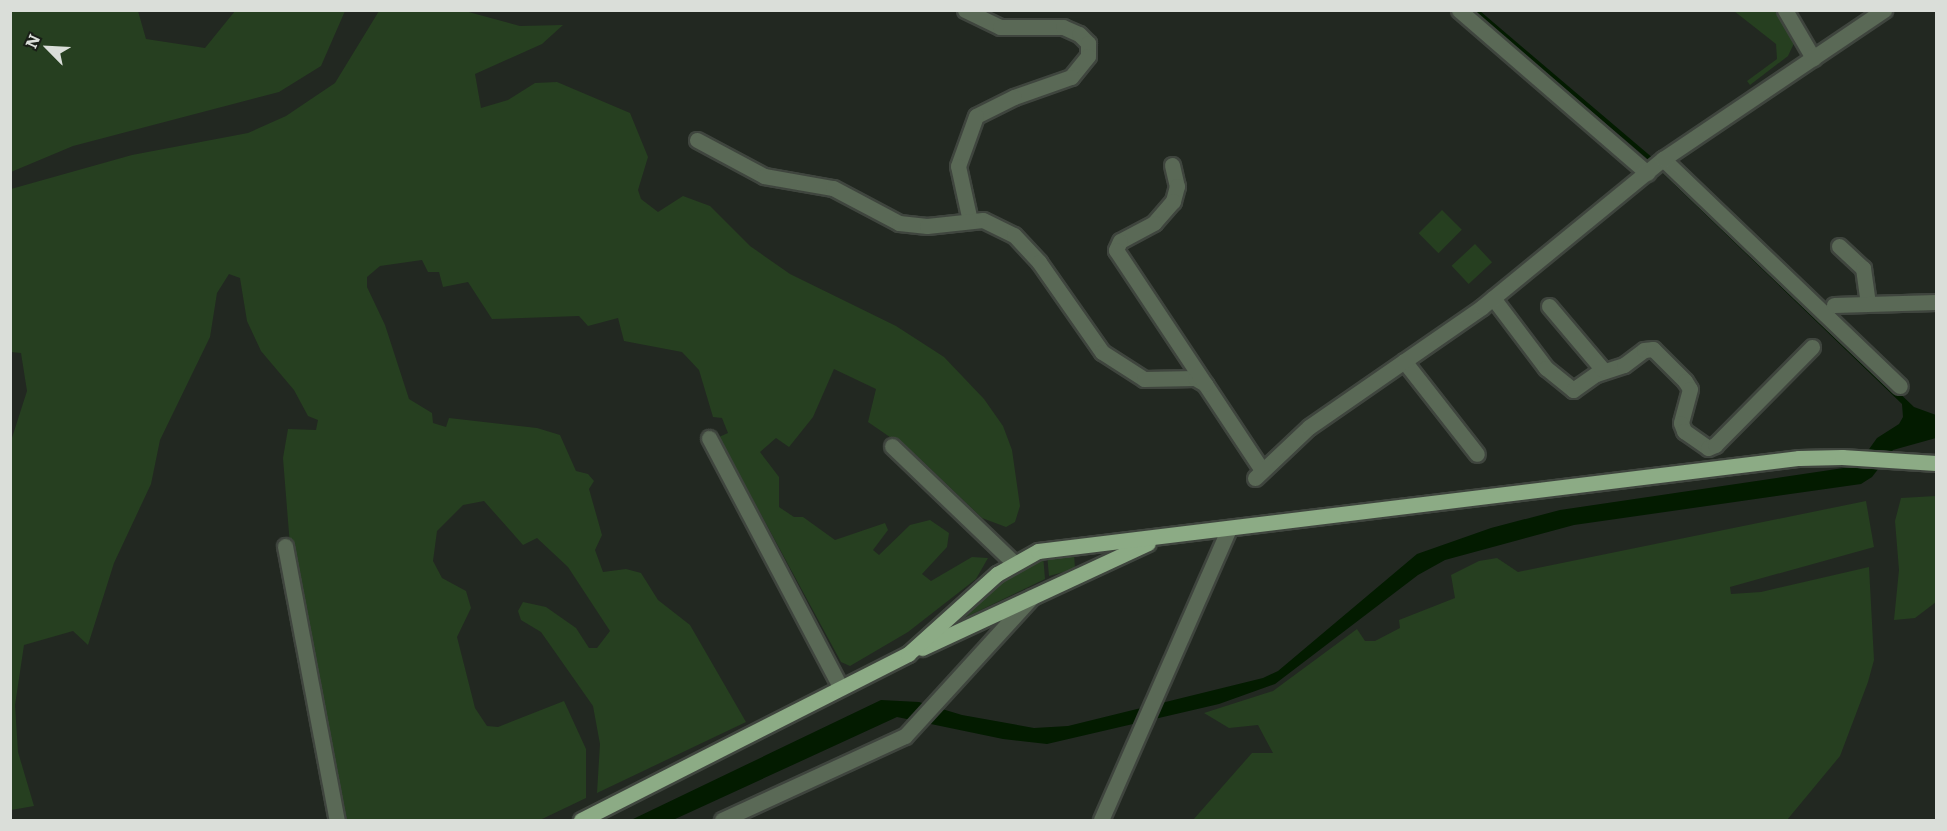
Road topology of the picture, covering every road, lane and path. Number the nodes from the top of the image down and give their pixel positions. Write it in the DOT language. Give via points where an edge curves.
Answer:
graph roads {
  1 [pos="965,10"];
  2 [pos="1459,10"];
  3 [pos="1785,10"];
  4 [pos="1884,10"];
  5 [pos="1813,58"];
  6 [pos="697,140"];
  7 [pos="1172,165"];
  8 [pos="1656,165"];
  9 [pos="970,221"];
  10 [pos="1839,246"];
  11 [pos="1493,298"];
  12 [pos="1936,302"];
  13 [pos="1868,304"];
  14 [pos="1834,305"];
  15 [pos="1549,306"];
  16 [pos="1812,347"];
  17 [pos="1404,361"];
  18 [pos="1603,370"];
  19 [pos="1205,384"];
  20 [pos="1900,386"];
  21 [pos="709,438"];
  22 [pos="892,446"];
  23 [pos="1477,454"];
  24 [pos="1936,463"];
  25 [pos="1228,530"];
  26 [pos="1162,537"];
  27 [pos="285,546"];
  28 [pos="1014,563"];
  29 [pos="1032,597"];
  30 [pos="908,654"];
  31 [pos="840,686"];
  32 [pos="337,820"];
  33 [pos="581,820"];
  34 [pos="722,820"];
  35 [pos="1101,820"];
  1 -- 9 [label="street" via="1000,27 1063,27 1088,44 1088,56 1071,77 1014,97 976,116 958,166"];
  2 -- 8 [label="street"];
  3 -- 5 [label="street"];
  4 -- 5 [label="street"];
  5 -- 8 [label="street"];
  6 -- 9 [label="street" via="764,176 833,188 899,223 927,226"];
  7 -- 19 [label="street" via="1178,186 1173,201 1154,223 1120,241 1116,250"];
  8 -- 11 [label="street" via="1515,274"];
  8 -- 20 [label="street"];
  9 -- 19 [label="street" via="994,224 1022,241 1085,332 1116,363 1144,379 1183,376"];
  10 -- 13 [label="street" via="1863,268"];
  11 -- 17 [label="street"];
  11 -- 18 [label="street" via="1520,338 1564,385 1579,388"];
  12 -- 13 [label="street"];
  13 -- 14 [label="street"];
  15 -- 18 [label="street"];
  16 -- 18 [label="street" via="1708,448 1689,436 1681,423 1690,389 1653,349 1644,350 1624,365"];
  17 -- 19 [label="street" via="1309,427 1259,474"];
  17 -- 23 [label="street"];
  21 -- 31 [label="street"];
  22 -- 28 [label="street"];
  24 -- 25 [label="main road" via="1788,459"];
  25 -- 26 [label="main road"];
  25 -- 35 [label="street"];
  26 -- 28 [label="main road" via="1038,551"];
  26 -- 29 [label="main road"];
  27 -- 32 [label="street"];
  28 -- 30 [label="main road"];
  29 -- 30 [label="main road"];
  29 -- 34 [label="street" via="905,736"];
  30 -- 31 [label="main road"];
  31 -- 33 [label="main road"];
}
